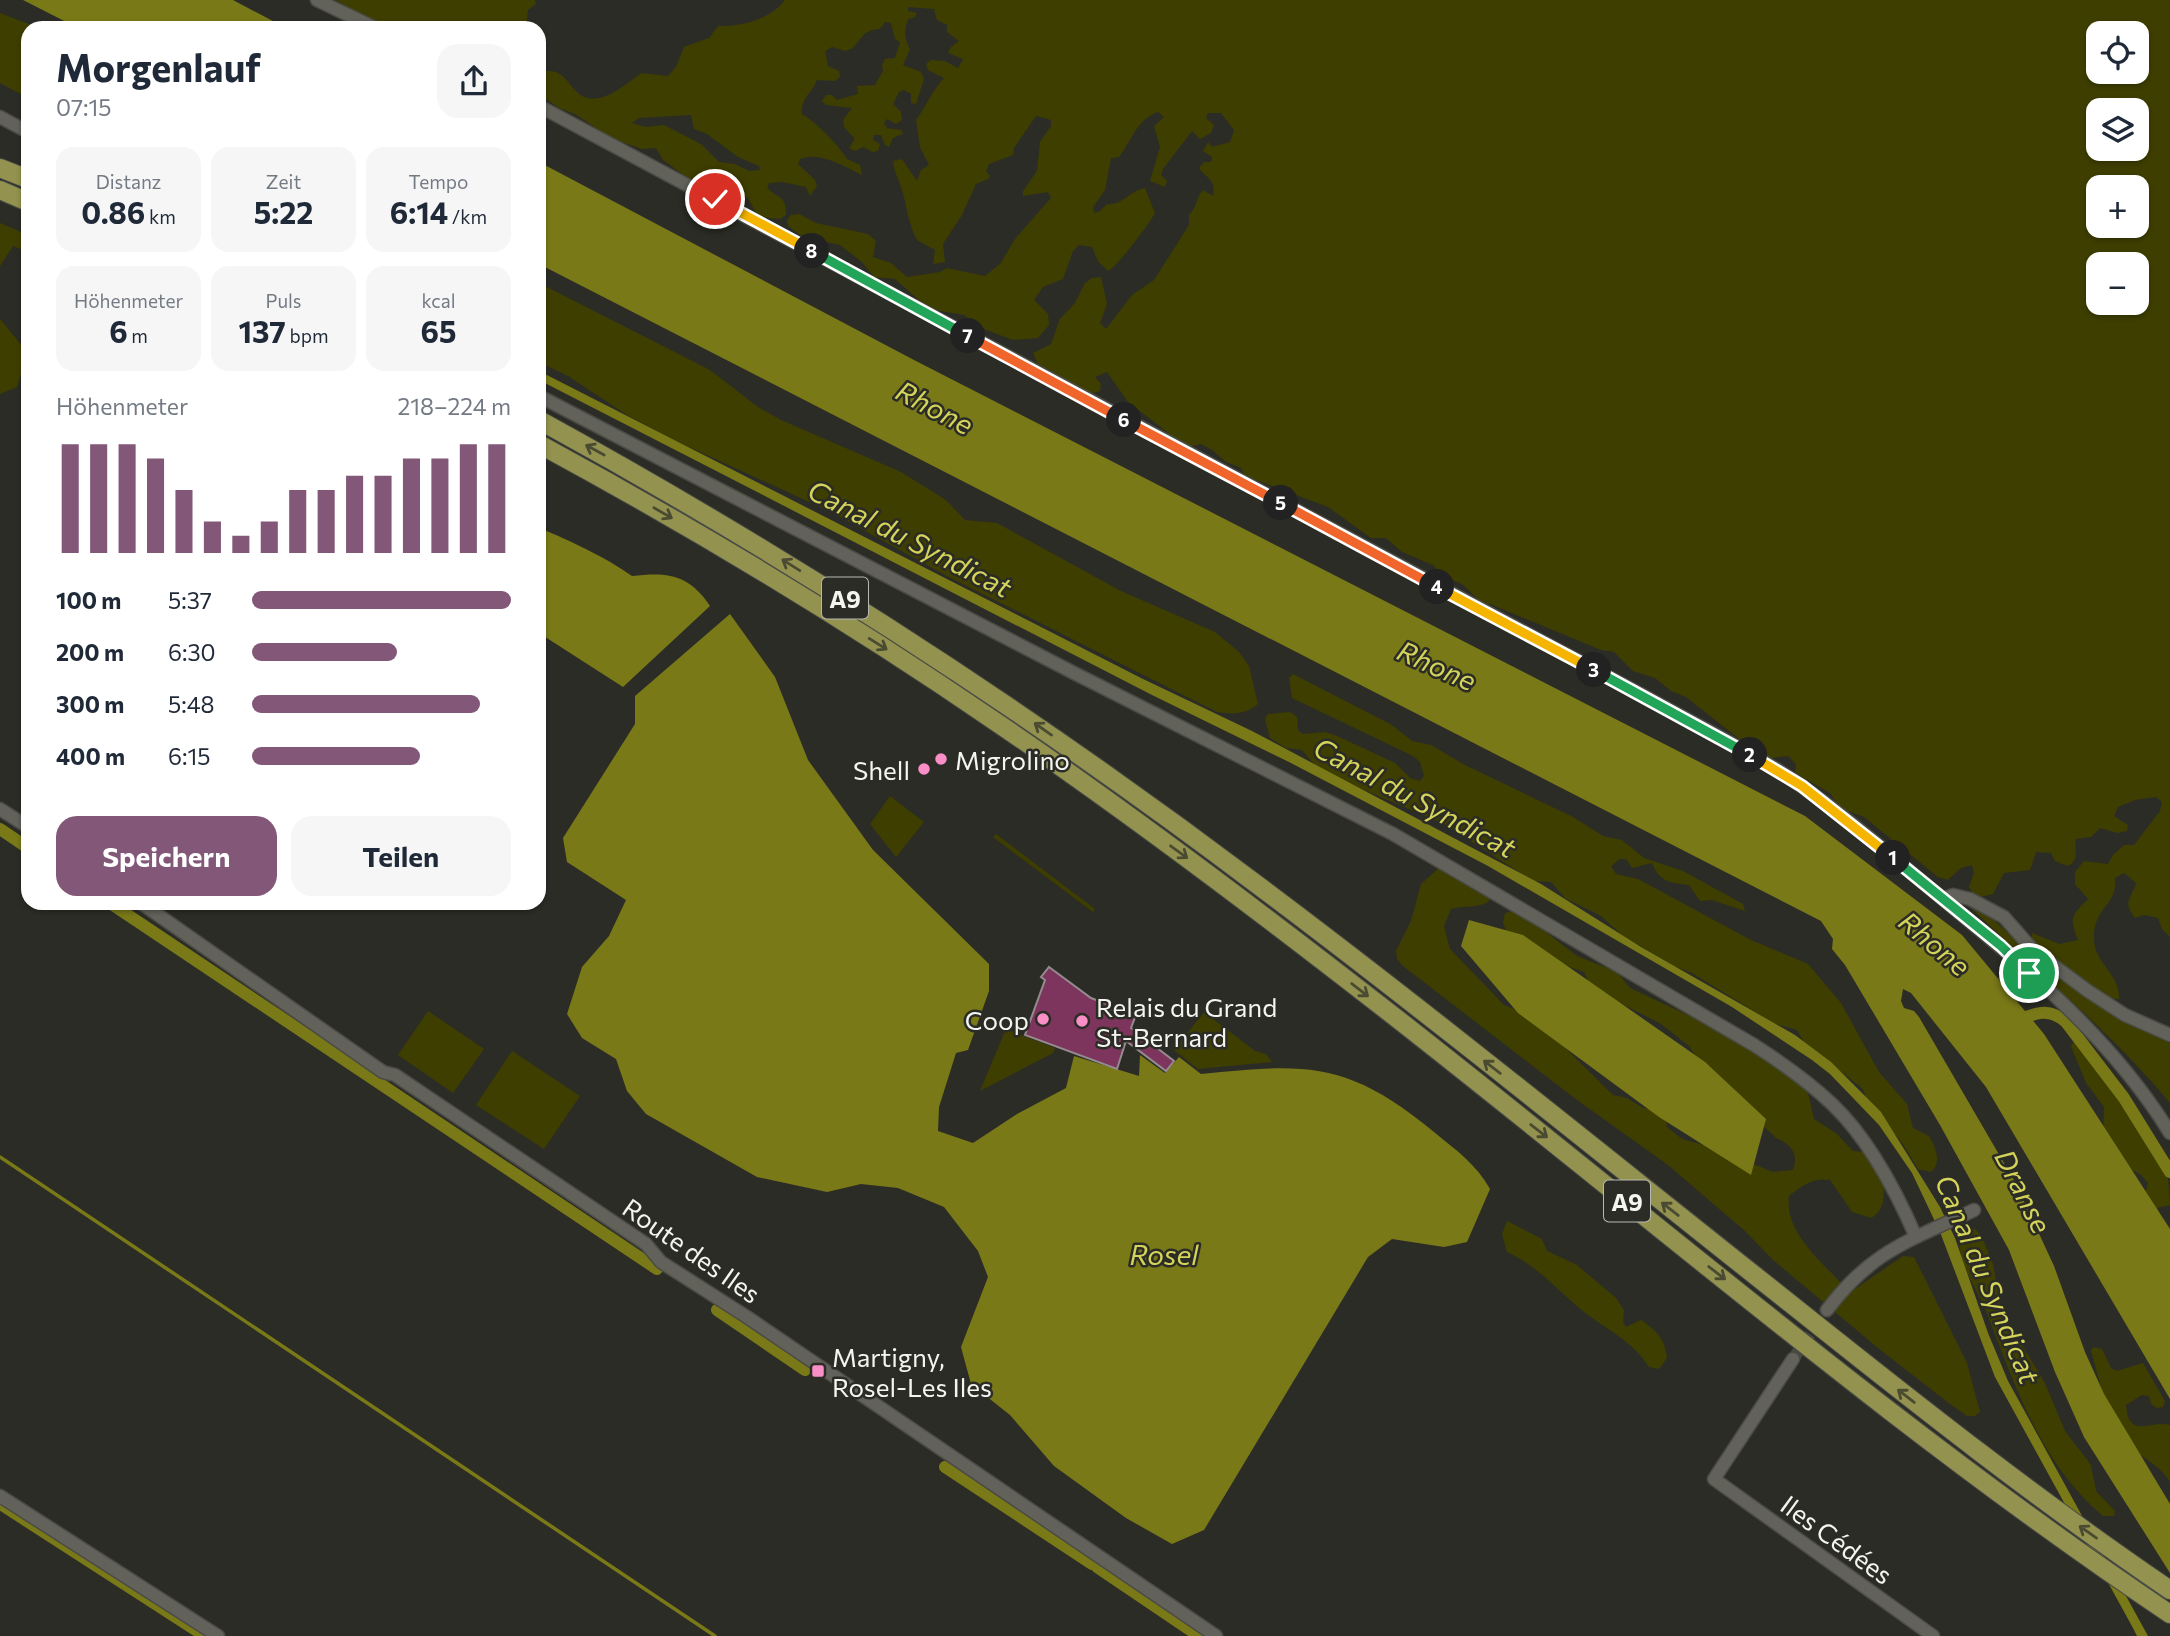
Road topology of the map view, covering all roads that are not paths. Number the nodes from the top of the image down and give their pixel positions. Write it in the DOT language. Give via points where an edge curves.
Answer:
graph roads {
  1 [pos="317,0"];
  2 [pos="360,21"];
  3 [pos="546,110"];
  4 [pos="0,117"];
  5 [pos="21,128"];
  6 [pos="0,168"];
  7 [pos="21,176"];
  8 [pos="0,190"];
  9 [pos="21,199"];
  10 [pos="546,400"];
  11 [pos="546,424"];
  12 [pos="546,448"];
  13 [pos="0,809"];
  14 [pos="21,822"];
  15 [pos="1943,899"];
  16 [pos="151,910"];
  17 [pos="2170,1035"];
  18 [pos="2170,1133"];
  19 [pos="1968,1213"];
  20 [pos="1920,1234"];
  21 [pos="1827,1310"];
  22 [pos="1793,1359"];
  23 [pos="0,1496"];
  24 [pos="2170,1590"];
  25 [pos="2170,1614"];
  26 [pos="218,1636"];
  27 [pos="1216,1636"];
  28 [pos="1933,1636"];
  1 -- 2 [label="street"];
  3 -- 15 [label="street" via="1776,769"];
  4 -- 5 [label="street"];
  6 -- 7 [label="highway"];
  8 -- 9 [label="highway"];
  10 -- 20 [label="street" via="1404,839 1754,1045 1834,1106 1868,1149"];
  24 -- 11 [label="highway, A9, one-way" via="1930,1415 1394,990 1139,797 908,637 688,503"];
  12 -- 25 [label="highway, A9, one-way" via="847,624 1124,812 1388,1012 2007,1501"];
  13 -- 14 [label="street"];
  15 -- 17 [label="street" via="1953,895 1970,899 2004,917 2034,951 2088,992"];
  15 -- 18 [label="street" via="2067,1006 2128,1072"];
  16 -- 27 [label="street, Route des Iles"];
  19 -- 20 [label="street"];
  20 -- 21 [label="street" via="1864,1267"];
  22 -- 28 [label="street, Iles Cédées" via="1714,1479"];
  23 -- 26 [label="street"];
}
